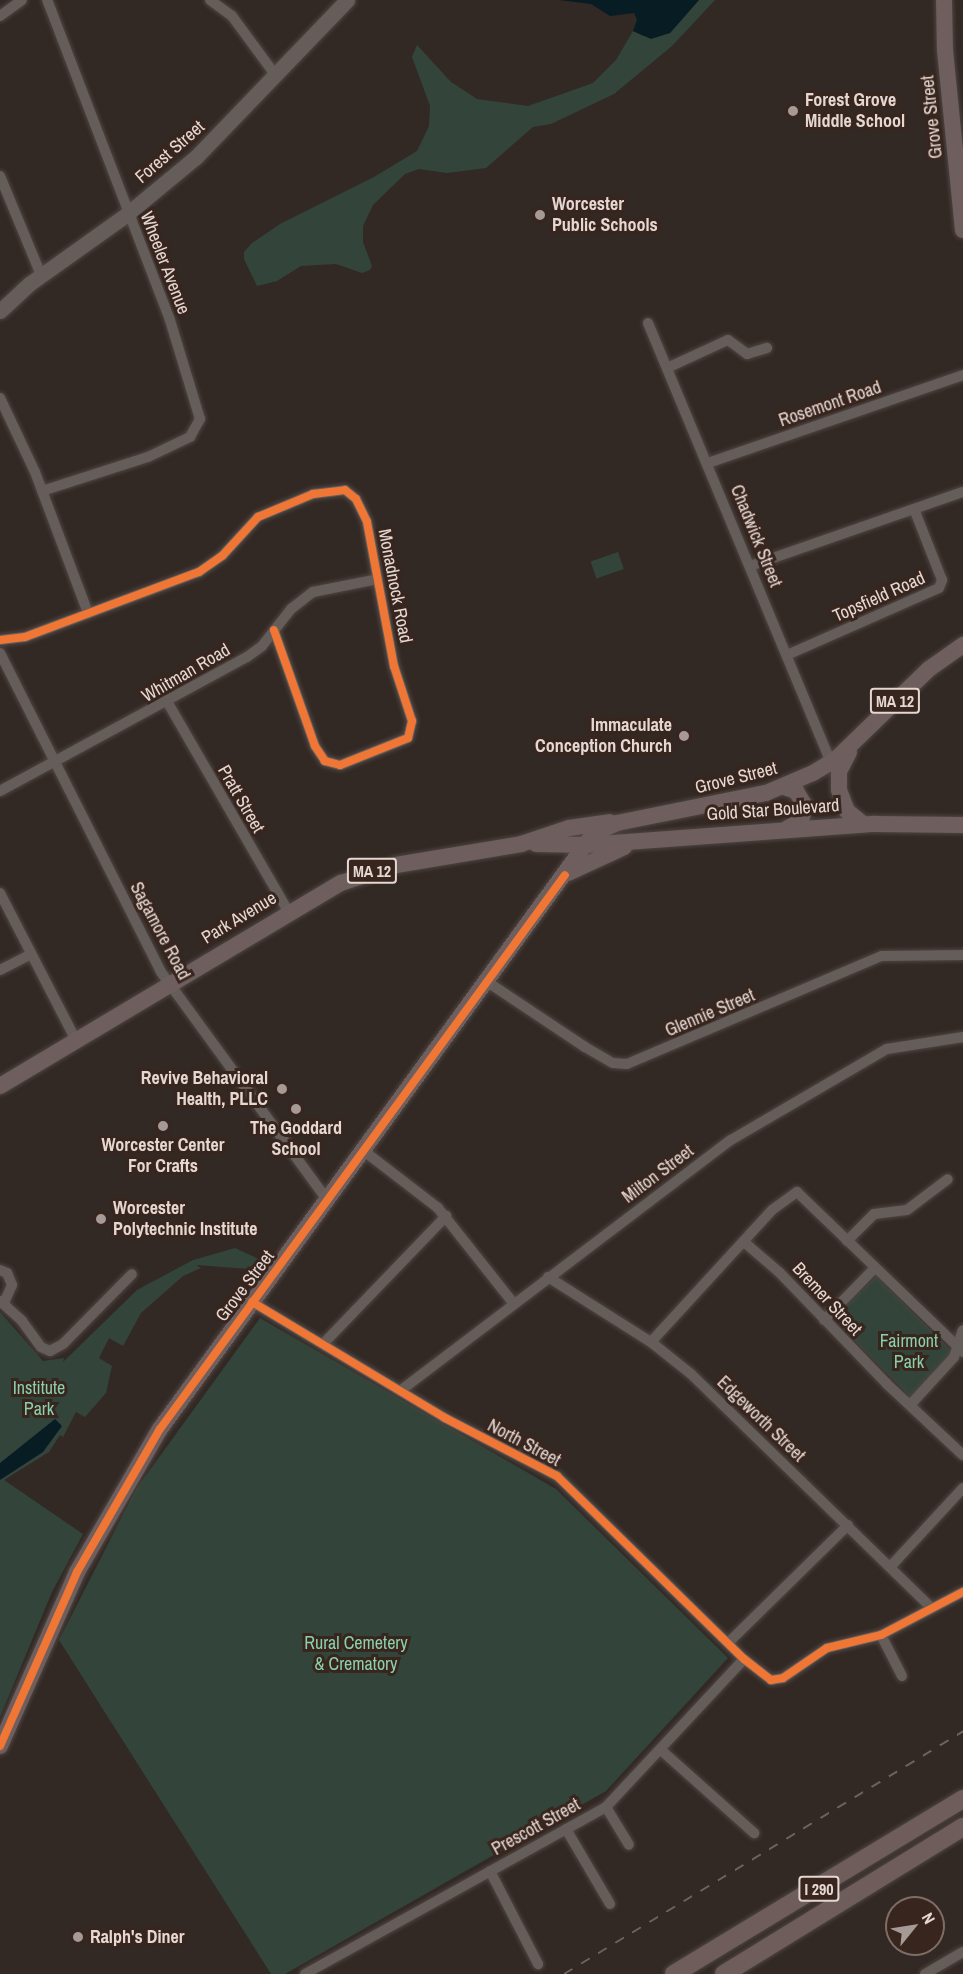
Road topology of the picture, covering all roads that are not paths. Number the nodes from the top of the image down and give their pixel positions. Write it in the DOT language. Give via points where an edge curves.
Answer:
graph roads {
  1 [pos="22,0"];
  2 [pos="47,0"];
  3 [pos="210,0"];
  4 [pos="346,0"];
  5 [pos="944,0"];
  6 [pos="0,16"];
  7 [pos="276,76"];
  8 [pos="960,168"];
  9 [pos="0,176"];
  10 [pos="128,214"];
  11 [pos="963,230"];
  12 [pos="41,275"];
  13 [pos="0,311"];
  14 [pos="648,323"];
  15 [pos="767,348"];
  16 [pos="667,368"];
  17 [pos="963,375"];
  18 [pos="0,398"];
  19 [pos="708,463"];
  20 [pos="42,491"];
  21 [pos="963,492"];
  22 [pos="914,509"];
  23 [pos="750,566"];
  24 [pos="378,579"];
  25 [pos="88,613"];
  26 [pos="274,630"];
  27 [pos="0,640"];
  28 [pos="963,645"];
  29 [pos="0,653"];
  30 [pos="787,655"];
  31 [pos="168,703"];
  32 [pos="853,743"];
  33 [pos="55,762"];
  34 [pos="831,762"];
  35 [pos="784,788"];
  36 [pos="0,791"];
  37 [pos="617,823"];
  38 [pos="863,824"];
  39 [pos="963,825"];
  40 [pos="787,829"];
  41 [pos="671,837"];
  42 [pos="521,844"];
  43 [pos="586,845"];
  44 [pos="565,874"];
  45 [pos="0,893"];
  46 [pos="288,911"];
  47 [pos="31,954"];
  48 [pos="963,955"];
  49 [pos="0,970"];
  50 [pos="486,981"];
  51 [pos="168,984"];
  52 [pos="963,1037"];
  53 [pos="76,1040"];
  54 [pos="0,1086"];
  55 [pos="364,1151"];
  56 [pos="948,1179"];
  57 [pos="328,1201"];
  58 [pos="446,1216"];
  59 [pos="847,1241"];
  60 [pos="744,1242"];
  61 [pos="875,1268"];
  62 [pos="0,1270"];
  63 [pos="132,1274"];
  64 [pos="548,1277"];
  65 [pos="2,1302"];
  66 [pos="252,1302"];
  67 [pos="514,1304"];
  68 [pos="824,1320"];
  69 [pos="963,1330"];
  70 [pos="651,1342"];
  71 [pos="323,1344"];
  72 [pos="960,1349"];
  73 [pos="399,1391"];
  74 [pos="911,1404"];
  75 [pos="963,1455"];
  76 [pos="963,1488"];
  77 [pos="848,1525"];
  78 [pos="891,1566"];
  79 [pos="963,1592"];
  80 [pos="932,1608"];
  81 [pos="881,1635"];
  82 [pos="729,1642"];
  83 [pos="744,1659"];
  84 [pos="902,1676"];
  85 [pos="0,1746"];
  86 [pos="661,1750"];
  87 [pos="963,1800"];
  88 [pos="606,1807"];
  89 [pos="963,1827"];
  90 [pos="566,1829"];
  91 [pos="754,1833"];
  92 [pos="629,1845"];
  93 [pos="490,1871"];
  94 [pos="610,1904"];
  95 [pos="963,1952"];
  96 [pos="538,1964"];
  97 [pos="305,1974"];
  98 [pos="674,1974"];
  99 [pos="724,1974"];
  100 [pos="926,1974"];
  1 -- 6 [label="street"];
  2 -- 10 [label="street, Wheeler Avenue"];
  3 -- 7 [label="street" via="232,16"];
  4 -- 7 [label="main road, Forest Street"];
  5 -- 8 [label="main road, Grove Street" via="945,50"];
  7 -- 10 [label="main road, Forest Street" via="196,157"];
  8 -- 11 [label="main road, Grove Street"];
  9 -- 12 [label="street"];
  10 -- 12 [label="main road, Forest Street"];
  10 -- 20 [label="street, Wheeler Avenue" via="170,320 198,404 199,425 190,437 148,457"];
  12 -- 13 [label="main road, Forest Street"];
  14 -- 16 [label="street, Chadwick Street"];
  15 -- 16 [label="street" via="747,354 728,340"];
  16 -- 19 [label="street, Chadwick Street"];
  17 -- 19 [label="street, Rosemont Road"];
  18 -- 20 [label="street"];
  19 -- 23 [label="street, Chadwick Street"];
  20 -- 25 [label="street"];
  21 -- 22 [label="street"];
  22 -- 23 [label="street"];
  22 -- 30 [label="street, Topsfield Road" via="942,579 939,588"];
  23 -- 30 [label="street, Chadwick Street"];
  24 -- 25 [label="street, Monadnock Road" via="360,504 349,492 333,490 258,517 223,555 199,572"];
  24 -- 26 [label="street, Whitman Road" via="313,592 291,609"];
  24 -- 26 [label="street, Monadnock Road" via="397,675 412,721 410,735 399,745 338,765 323,760"];
  25 -- 27 [label="street, Monadnock Road" via="25,637"];
  26 -- 31 [label="street, Whitman Road" via="255,652"];
  28 -- 32 [label="main road, Grove Street / MA 12" via="919,677"];
  29 -- 33 [label="street, Sagamore Road"];
  30 -- 34 [label="street, Chadwick Street"];
  31 -- 33 [label="street, Whitman Road"];
  31 -- 46 [label="street, Pratt Street"];
  32 -- 34 [label="main road, Grove Street / MA 12"];
  32 -- 38 [label="main road" via="837,783 847,811"];
  33 -- 36 [label="street, Whitman Road"];
  33 -- 51 [label="street, Sagamore Road"];
  34 -- 35 [label="main road, Grove Street / MA 12"];
  35 -- 37 [label="main road, Grove Street / MA 12"];
  35 -- 40 [label="main road" via="796,791 805,806 801,820"];
  37 -- 42 [label="main road, Park Avenue / MA 12" via="569,828"];
  37 -- 43 [label="main road, Grove Street" via="599,831"];
  38 -- 39 [label="main road, Gold Star Boulevard / MA 12"];
  38 -- 40 [label="main road, Gold Star Boulevard / MA 12"];
  40 -- 41 [label="main road, Gold Star Boulevard / MA 12"];
  41 -- 43 [label="main road, Gold Star Boulevard / MA 12"];
  41 -- 44 [label="main road, Grove Street" via="612,851"];
  42 -- 43 [label="main road, Park Avenue / MA 12"];
  42 -- 46 [label="main road, Park Avenue / MA 12" via="375,871 330,888"];
  43 -- 44 [label="main road, Grove Street"];
  44 -- 50 [label="main road, Grove Street"];
  45 -- 47 [label="street"];
  46 -- 51 [label="main road, Park Avenue / MA 12"];
  47 -- 49 [label="street"];
  47 -- 53 [label="street"];
  48 -- 50 [label="street, Glennie Street" via="881,957 627,1064 613,1063 591,1051"];
  50 -- 55 [label="main road, Grove Street"];
  51 -- 53 [label="main road, Park Avenue / MA 12"];
  51 -- 57 [label="street, Sagamore Road"];
  52 -- 64 [label="street, Milton Street" via="887,1049 862,1062 731,1140"];
  53 -- 54 [label="main road, Park Avenue / MA 12"];
  55 -- 57 [label="main road, Grove Street"];
  55 -- 58 [label="street" via="413,1186"];
  56 -- 59 [label="street" via="907,1210 874,1214"];
  57 -- 66 [label="main road, Grove Street"];
  58 -- 67 [label="street"];
  58 -- 71 [label="street"];
  59 -- 60 [label="street" via="797,1192 772,1210"];
  59 -- 61 [label="street"];
  60 -- 68 [label="street, Bremer Street"];
  60 -- 70 [label="street"];
  61 -- 68 [label="street"];
  61 -- 72 [label="street"];
  62 -- 65 [label="street" via="7,1273 12,1285"];
  63 -- 65 [label="street" via="63,1344 50,1352 41,1347"];
  64 -- 67 [label="street, Milton Street"];
  64 -- 70 [label="street, Edgeworth Street"];
  66 -- 71 [label="street, North Street"];
  66 -- 85 [label="main road, Grove Street" via="160,1429 101,1528 55,1616"];
  67 -- 73 [label="street, Milton Street"];
  68 -- 74 [label="street, Bremer Street"];
  69 -- 72 [label="street"];
  70 -- 77 [label="street, Edgeworth Street" via="691,1374"];
  71 -- 73 [label="street, North Street"];
  72 -- 74 [label="street"];
  73 -- 82 [label="street, North Street" via="557,1476"];
  74 -- 75 [label="street, Bremer Street"];
  76 -- 78 [label="street"];
  77 -- 78 [label="street, Edgeworth Street"];
  77 -- 82 [label="street"];
  78 -- 80 [label="street, Edgeworth Street"];
  79 -- 80 [label="street"];
  80 -- 81 [label="street"];
  81 -- 83 [label="street, North Street" via="827,1648 783,1678 772,1680"];
  81 -- 84 [label="street"];
  82 -- 83 [label="street, North Street"];
  83 -- 86 [label="street, Prescott Street"];
  86 -- 88 [label="street, Prescott Street"];
  86 -- 91 [label="street"];
  87 -- 98 [label="highway, I 290"];
  88 -- 90 [label="street, Prescott Street"];
  88 -- 92 [label="street"];
  89 -- 99 [label="highway, I 290"];
  90 -- 93 [label="street, Prescott Street"];
  90 -- 94 [label="street"];
  93 -- 96 [label="street"];
  93 -- 97 [label="street, Prescott Street"];
  95 -- 100 [label="street"];
}
